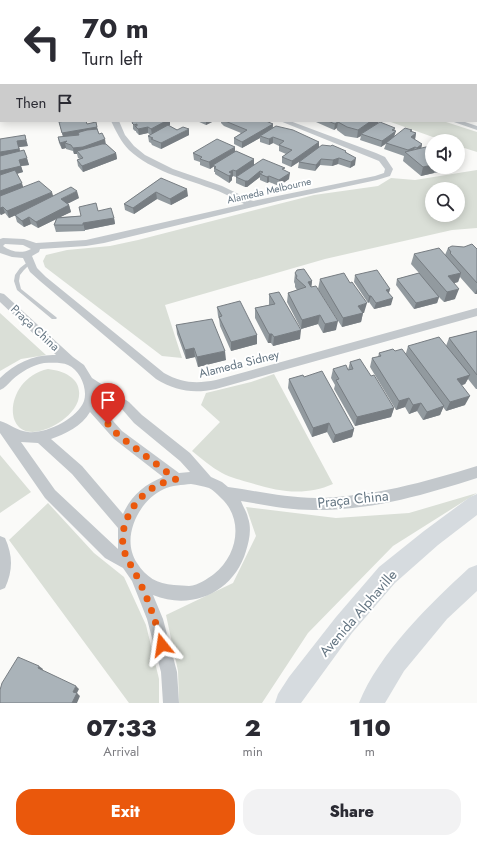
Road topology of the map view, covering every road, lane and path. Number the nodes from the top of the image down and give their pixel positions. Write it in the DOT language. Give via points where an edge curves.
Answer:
graph roads {
  1 [pos="116,122"];
  2 [pos="287,122"];
  3 [pos="459,122"];
  4 [pos="477,128"];
  5 [pos="253,205"];
  6 [pos="1,245"];
  7 [pos="35,246"];
  8 [pos="28,259"];
  9 [pos="0,296"];
  10 [pos="477,312"];
  11 [pos="54,318"];
  12 [pos="70,361"];
  13 [pos="91,382"];
  14 [pos="0,385"];
  15 [pos="89,403"];
  16 [pos="3,428"];
  17 [pos="41,438"];
  18 [pos="477,472"];
  19 [pos="176,479"];
  20 [pos="206,481"];
  21 [pos="227,493"];
  22 [pos="477,503"];
  23 [pos="125,526"];
  24 [pos="0,543"];
  25 [pos="128,562"];
  26 [pos="477,576"];
  27 [pos="138,577"];
  28 [pos="0,583"];
  29 [pos="171,703"];
  30 [pos="287,703"];
  31 [pos="371,703"];
  1 -- 5 [label="street" via="123,137 148,160 167,171 234,195"];
  2 -- 5 [label="street, Alameda Melbourne" via="378,157 387,164 387,174"];
  3 -- 4 [label="street"];
  5 -- 7 [label="street, Alameda Melbourne" via="104,240"];
  6 -- 7 [label="street, Alameda Melbourne" via="24,242"];
  6 -- 8 [label="street"];
  7 -- 8 [label="street" via="36,250"];
  8 -- 10 [label="street, Alameda Sidney" via="33,270 43,279 160,376 169,382 189,388 236,380"];
  8 -- 11 [label="lane" via="16,276 16,284 19,290"];
  9 -- 12 [label="street, Praça China"];
  12 -- 13 [label="street, Praça China" via="80,368"];
  12 -- 14 [label="street, Praça China" via="53,358 38,360 22,366"];
  13 -- 15 [label="street"];
  13 -- 20 [label="street, Praça China" via="125,404 138,419 185,457"];
  15 -- 17 [label="street, Praça China" via="74,422"];
  15 -- 19 [label="street" via="118,435"];
  16 -- 17 [label="street, Praça China" via="19,436"];
  16 -- 25 [label="street, Praça China" via="50,494 110,553"];
  17 -- 23 [label="street" via="77,470"];
  18 -- 21 [label="street, Praça China" via="401,493 316,504 279,502"];
  19 -- 20 [label="street, Praça China"];
  19 -- 23 [label="street, Praça China" via="158,485 143,495 132,509"];
  20 -- 21 [label="street, Praça China"];
  21 -- 27 [label="street, Praça China" via="238,508 243,527 242,547 233,566 218,582 198,592 176,595 155,590"];
  22 -- 30 [label="main road, Avenida Alphaville" via="430,538 387,575 344,625"];
  23 -- 25 [label="street, Praça China" via="123,544"];
  24 -- 28 [label="street" via="5,554 5,572"];
  25 -- 27 [label="street, Praça China"];
  26 -- 31 [label="main road" via="439,611 396,663"];
  27 -- 29 [label="street, Praça China" via="155,619 169,672"];
}
